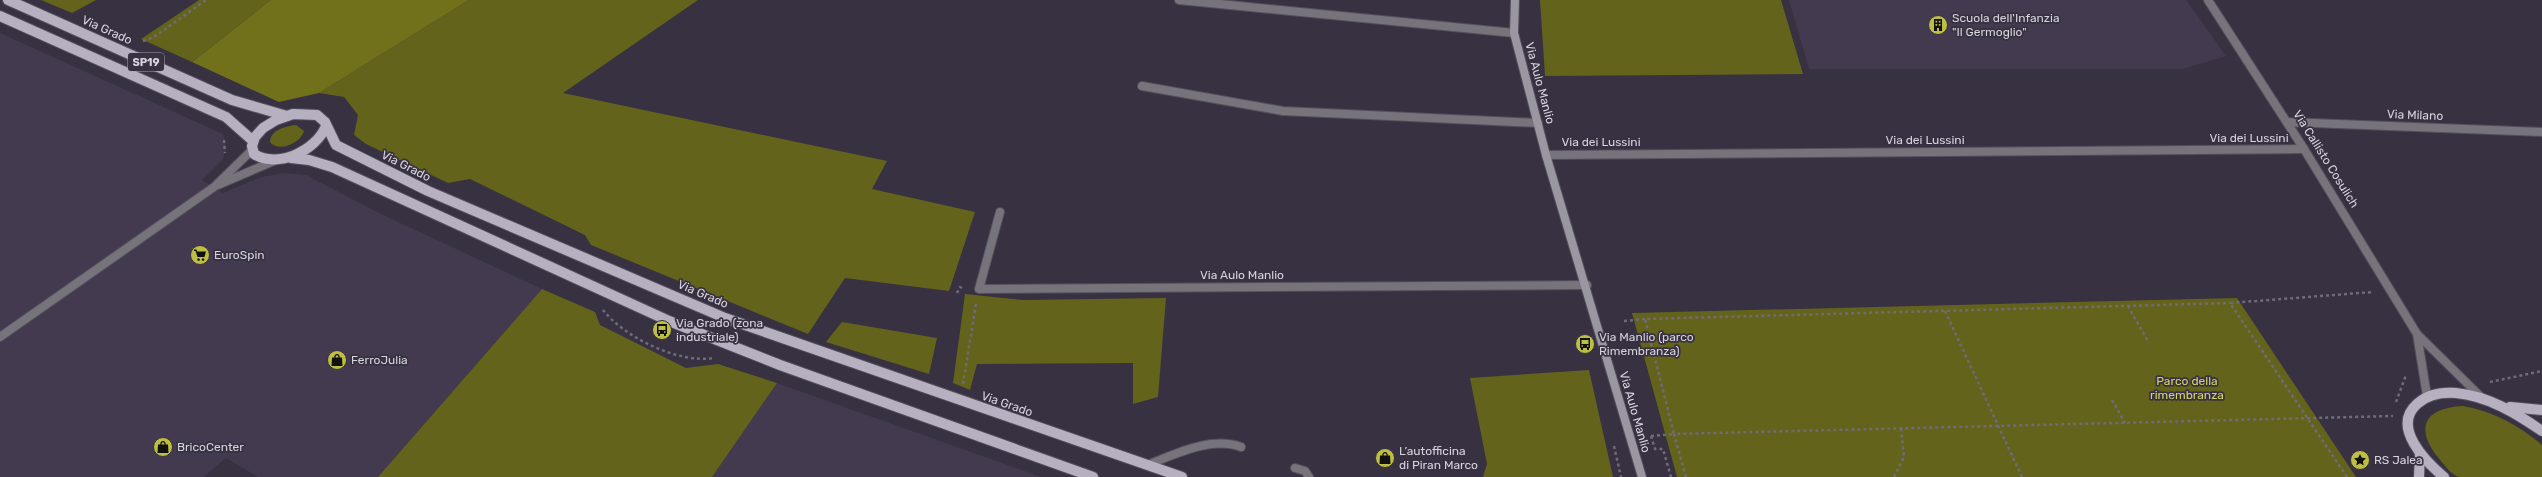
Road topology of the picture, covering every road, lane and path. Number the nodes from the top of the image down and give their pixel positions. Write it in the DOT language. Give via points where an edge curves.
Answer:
graph roads {
  1 [pos="8,0"];
  2 [pos="206,0"];
  3 [pos="1179,0"];
  4 [pos="1515,0"];
  5 [pos="2208,0"];
  6 [pos="0,16"];
  7 [pos="1514,33"];
  8 [pos="118,49"];
  9 [pos="1142,86"];
  10 [pos="287,116"];
  11 [pos="2287,122"];
  12 [pos="1538,123"];
  13 [pos="326,126"];
  14 [pos="2542,132"];
  15 [pos="252,140"];
  16 [pos="2304,149"];
  17 [pos="251,150"];
  18 [pos="1546,155"];
  19 [pos="287,157"];
  20 [pos="276,159"];
  21 [pos="214,187"];
  22 [pos="1000,212"];
  23 [pos="1587,285"];
  24 [pos="979,289"];
  25 [pos="2392,291"];
  26 [pos="2230,303"];
  27 [pos="2128,306"];
  28 [pos="1945,311"];
  29 [pos="1645,319"];
  30 [pos="1624,321"];
  31 [pos="2417,334"];
  32 [pos="0,337"];
  33 [pos="2149,343"];
  34 [pos="2427,396"];
  35 [pos="2482,398"];
  36 [pos="2112,400"];
  37 [pos="960,402"];
  38 [pos="2503,406"];
  39 [pos="2542,410"];
  40 [pos="2393,416"];
  41 [pos="2307,418"];
  42 [pos="2125,423"];
  43 [pos="1998,426"];
  44 [pos="1901,428"];
  45 [pos="2542,431"];
  46 [pos="1674,434"];
  47 [pos="1613,442"];
  48 [pos="1242,447"];
  49 [pos="2420,453"];
  50 [pos="1147,465"];
  51 [pos="1296,468"];
  52 [pos="1093,477"];
  53 [pos="1182,477"];
  54 [pos="1309,477"];
  55 [pos="1621,477"];
  56 [pos="1642,477"];
  57 [pos="1671,477"];
  58 [pos="1686,477"];
  59 [pos="1894,477"];
  60 [pos="2022,477"];
  61 [pos="2347,477"];
  62 [pos="2419,477"];
  63 [pos="2444,477"];
  1 -- 8 [label="main road, Via Grado / SP19"];
  2 -- 8 [label="path" via="154,37"];
  3 -- 7 [label="street"];
  4 -- 7 [label="street, Via Aulo Manlio"];
  5 -- 11 [label="street, Via Callisto Cosulich"];
  6 -- 15 [label="main road, SP19" via="226,117"];
  7 -- 12 [label="street, Via Aulo Manlio"];
  8 -- 10 [label="main road, Via Grado / SP19" via="232,100"];
  9 -- 12 [label="street" via="1283,111"];
  10 -- 13 [label="main road, Via Grado / SP19" via="310,113 324,120"];
  10 -- 15 [label="main road, Via Grado / SP19" via="265,126"];
  11 -- 14 [label="street, Via Milano"];
  11 -- 16 [label="street, Via Callisto Cosulich"];
  12 -- 18 [label="street, Via Aulo Manlio"];
  13 -- 19 [label="main road" via="321,137 310,148"];
  13 -- 37 [label="main road, Via Grado / SP19" via="336,145 428,191 725,318"];
  15 -- 17 [label="main road"];
  16 -- 18 [label="street, Via dei Lussini"];
  16 -- 25 [label="street, Via Callisto Cosulich"];
  17 -- 20 [label="main road" via="256,156"];
  17 -- 21 [label="street"];
  18 -- 23 [label="street, Via Aulo Manlio"];
  19 -- 20 [label="main road"];
  19 -- 52 [label="main road" via="332,167 669,321 780,365"];
  20 -- 21 [label="street"];
  21 -- 32 [label="street"];
  22 -- 24 [label="street"];
  23 -- 24 [label="street, Via Aulo Manlio"];
  23 -- 56 [label="street, Via Aulo Manlio"];
  24 -- 37 [label="path"];
  25 -- 26 [label="path"];
  25 -- 31 [label="street, Via Callisto Cosulich"];
  26 -- 27 [label="path"];
  26 -- 41 [label="path"];
  27 -- 28 [label="path"];
  27 -- 33 [label="path"];
  28 -- 29 [label="path"];
  28 -- 43 [label="path"];
  29 -- 30 [label="path"];
  29 -- 46 [label="path"];
  31 -- 34 [label="street, Via Callisto Cosulich"];
  31 -- 35 [label="street, Via Callisto Cosulich"];
  34 -- 35 [label="main road, Via Callisto Cosulich" via="2443,393"];
  34 -- 49 [label="main road" via="2414,404 2408,416 2409,434"];
  35 -- 38 [label="main road, Via Callisto Cosulich"];
  36 -- 42 [label="path"];
  37 -- 50 [label="main road, Via Grado / SP19"];
  38 -- 39 [label="main road"];
  38 -- 45 [label="main road, Via Callisto Cosulich"];
  40 -- 41 [label="path"];
  41 -- 42 [label="path"];
  41 -- 61 [label="path"];
  42 -- 43 [label="path"];
  43 -- 44 [label="path"];
  43 -- 60 [label="path"];
  44 -- 46 [label="path"];
  44 -- 59 [label="path" via="1904,457"];
  46 -- 57 [label="path" via="1650,436 1655,449 1664,449"];
  46 -- 58 [label="path"];
  47 -- 55 [label="path"];
  48 -- 50 [label="street" via="1226,442 1189,449"];
  49 -- 62 [label="main road"];
  49 -- 63 [label="main road"];
  50 -- 53 [label="main road, Via Grado / SP19"];
  51 -- 54 [label="street" via="1305,471"];
}
